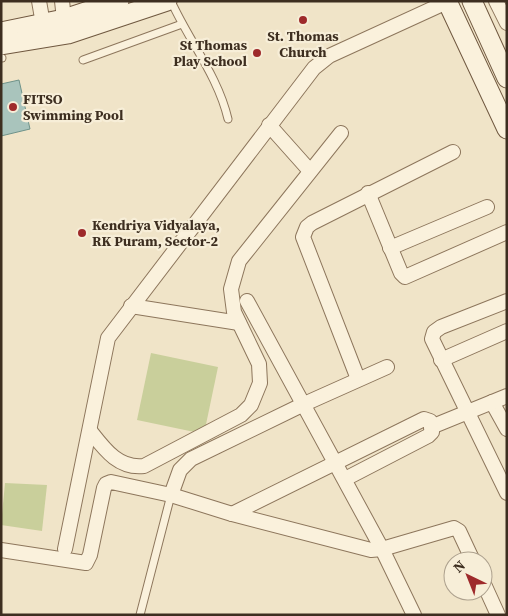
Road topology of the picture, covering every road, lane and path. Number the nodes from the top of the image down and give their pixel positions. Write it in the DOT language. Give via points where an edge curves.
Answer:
graph roads {
  1 [pos="39,1"];
  2 [pos="119,1"];
  3 [pos="169,1"];
  4 [pos="447,1"];
  5 [pos="472,1"];
  6 [pos="496,1"];
  7 [pos="63,10"];
  8 [pos="507,23"];
  9 [pos="43,24"];
  10 [pos="182,24"];
  11 [pos="1,32"];
  12 [pos="1,45"];
  13 [pos="83,60"];
  14 [pos="507,78"];
  15 [pos="228,120"];
  16 [pos="269,125"];
  17 [pos="507,129"];
  18 [pos="341,133"];
  19 [pos="453,152"];
  20 [pos="310,171"];
  21 [pos="368,193"];
  22 [pos="487,207"];
  23 [pos="507,232"];
  24 [pos="390,248"];
  25 [pos="247,301"];
  26 [pos="507,301"];
  27 [pos="131,306"];
  28 [pos="239,323"];
  29 [pos="507,331"];
  30 [pos="441,360"];
  31 [pos="387,367"];
  32 [pos="358,379"];
  33 [pos="507,396"];
  34 [pos="492,402"];
  35 [pos="302,405"];
  36 [pos="468,412"];
  37 [pos="432,427"];
  38 [pos="507,429"];
  39 [pos="91,432"];
  40 [pos="336,464"];
  41 [pos="345,479"];
  42 [pos="507,492"];
  43 [pos="171,495"];
  44 [pos="232,514"];
  45 [pos="65,549"];
  46 [pos="382,549"];
  47 [pos="1,550"];
  48 [pos="468,551"];
  49 [pos="492,601"];
  50 [pos="140,615"];
  51 [pos="414,615"];
  52 [pos="498,615"];
  1 -- 9 [label="street"];
  2 -- 7 [label="street"];
  3 -- 10 [label="lane"];
  3 -- 12 [label="street" via="68,34"];
  4 -- 16 [label="street" via="329,56 306,76"];
  4 -- 17 [label="street"];
  5 -- 14 [label="street"];
  6 -- 8 [label="street"];
  7 -- 9 [label="street"];
  9 -- 11 [label="street"];
  10 -- 13 [label="lane"];
  10 -- 15 [label="lane" via="203,58"];
  16 -- 20 [label="street"];
  16 -- 27 [label="street"];
  18 -- 20 [label="street"];
  19 -- 21 [label="street"];
  20 -- 28 [label="street" via="239,261 231,289"];
  21 -- 24 [label="street"];
  21 -- 32 [label="street" via="312,223 303,237"];
  22 -- 24 [label="street"];
  23 -- 24 [label="street" via="407,277 401,273"];
  25 -- 35 [label="street"];
  26 -- 30 [label="street" via="434,332 432,339"];
  27 -- 28 [label="street"];
  27 -- 39 [label="street" via="108,338"];
  28 -- 39 [label="street" via="259,364 260,382 251,405 242,415 144,466 136,467 116,460"];
  29 -- 30 [label="street"];
  30 -- 36 [label="street"];
  31 -- 32 [label="street"];
  32 -- 35 [label="street"];
  33 -- 34 [label="street"];
  34 -- 36 [label="street"];
  34 -- 38 [label="street"];
  35 -- 40 [label="street"];
  35 -- 43 [label="street" via="191,459 180,470"];
  36 -- 37 [label="street"];
  36 -- 42 [label="street"];
  37 -- 40 [label="street" via="424,419"];
  37 -- 41 [label="street" via="428,436"];
  39 -- 45 [label="street"];
  40 -- 41 [label="street"];
  40 -- 44 [label="street"];
  41 -- 46 [label="street"];
  43 -- 44 [label="street"];
  43 -- 47 [label="street" via="115,482 106,484 90,555 84,564"];
  43 -- 50 [label="lane"];
  44 -- 46 [label="street" via="362,548"];
  46 -- 48 [label="street" via="454,528 459,531"];
  46 -- 51 [label="street"];
  49 -- 52 [label="street"];
}
